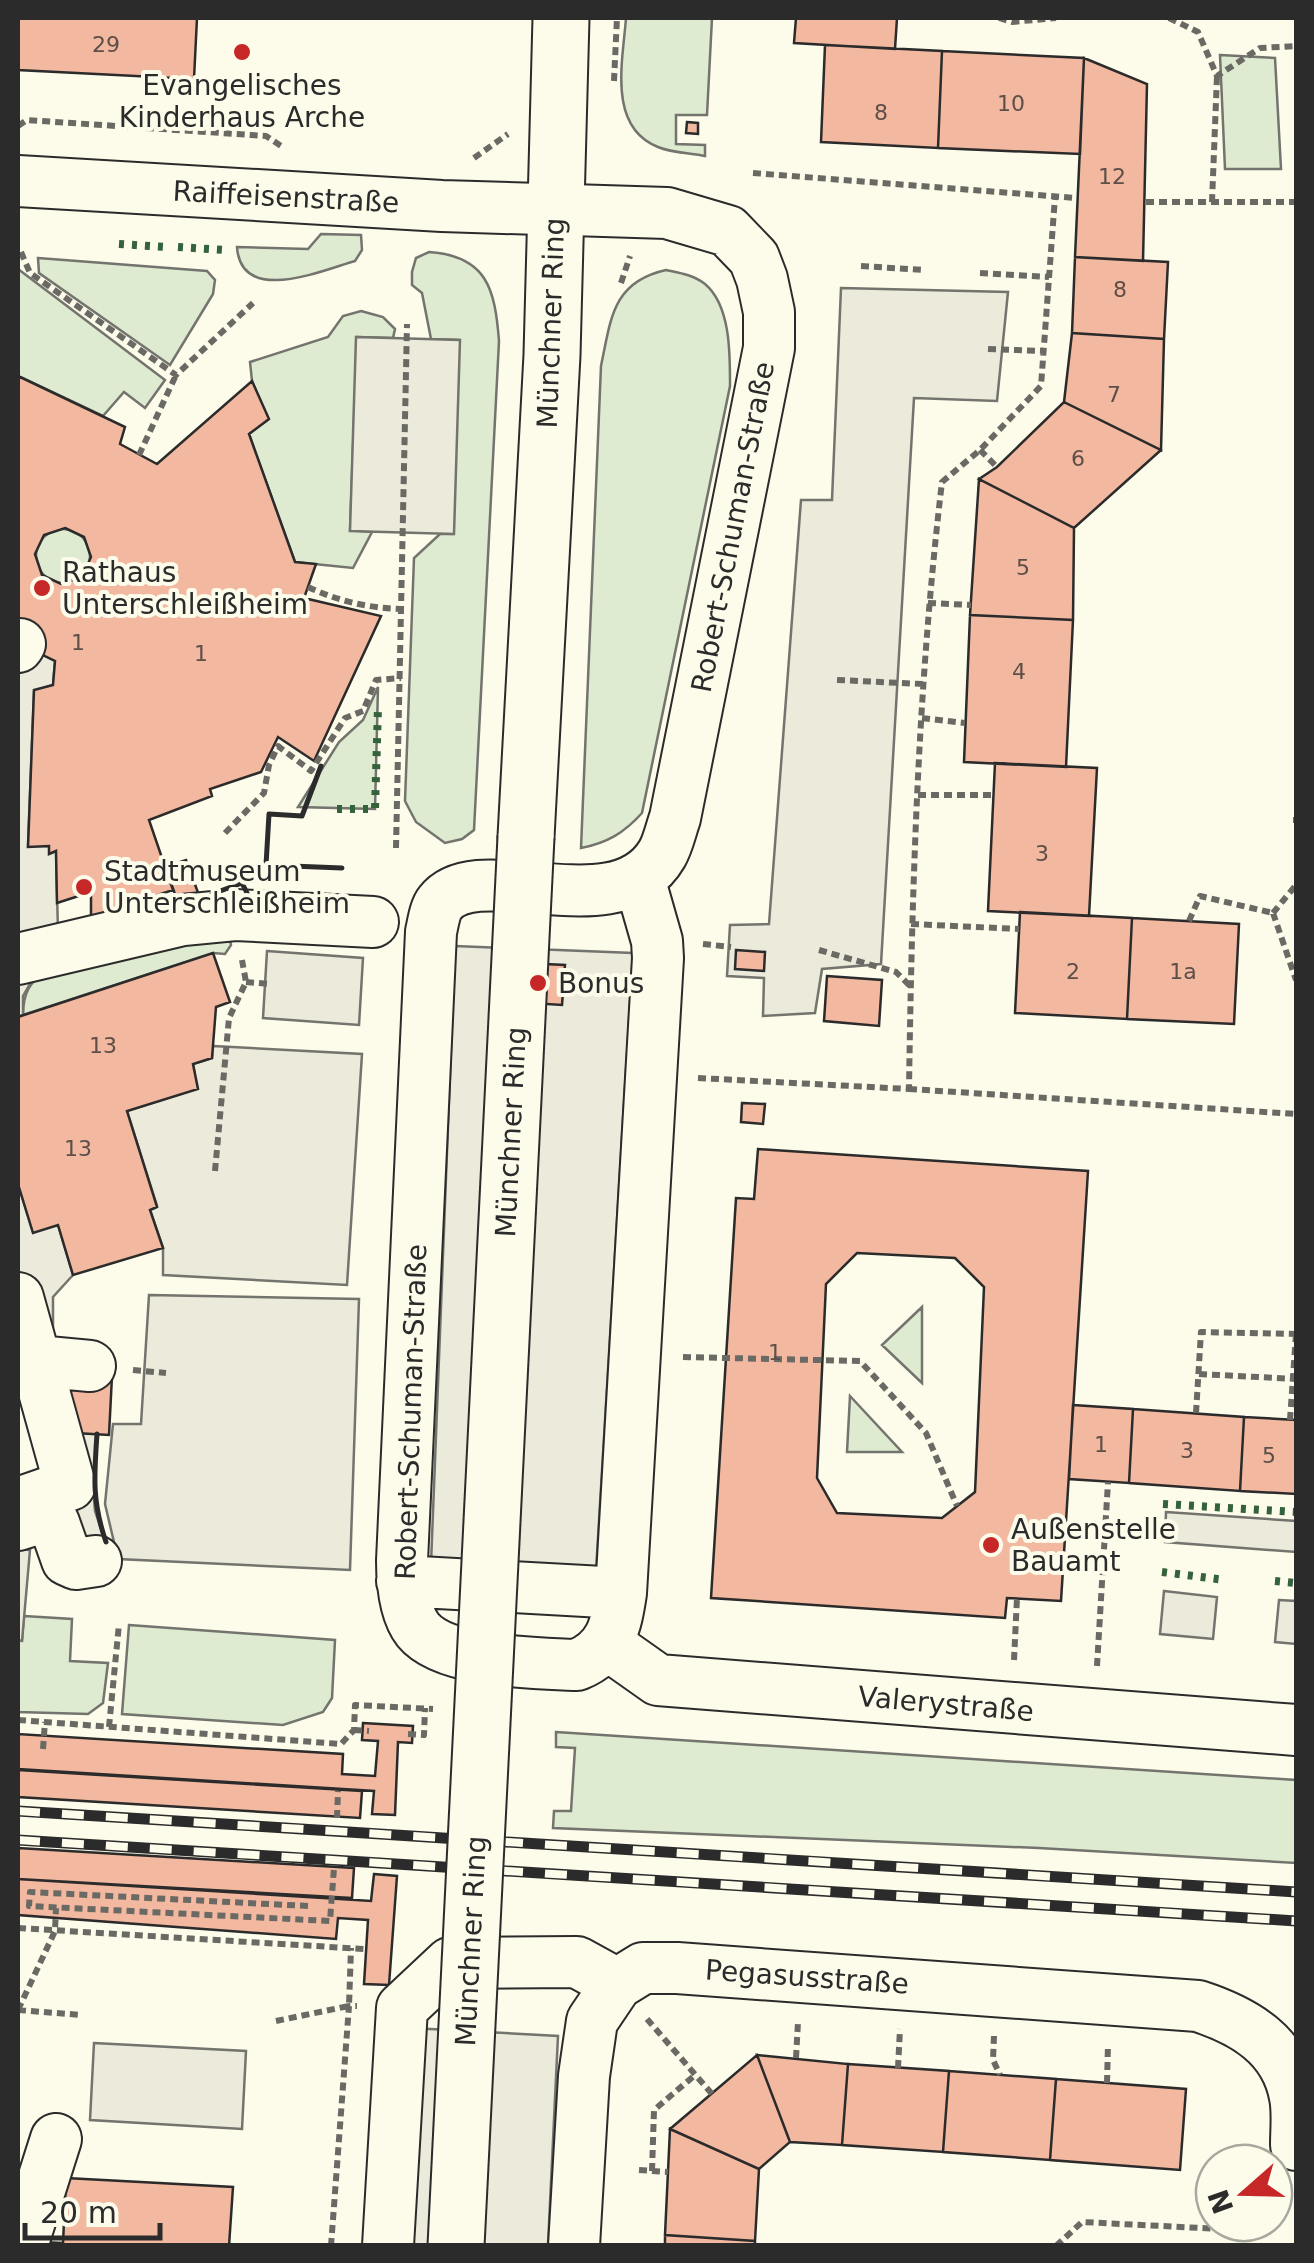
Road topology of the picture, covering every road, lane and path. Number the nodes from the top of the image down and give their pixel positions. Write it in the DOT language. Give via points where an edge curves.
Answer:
graph roads {
  1 [pos="561,18"];
  2 [pos="617,18"];
  3 [pos="999,18"];
  4 [pos="1056,18"];
  5 [pos="1169,18"];
  6 [pos="1296,46"];
  7 [pos="1217,76"];
  8 [pos="614,88"];
  9 [pos="18,126"];
  10 [pos="508,134"];
  11 [pos="290,153"];
  12 [pos="469,162"];
  13 [pos="752,173"];
  14 [pos="18,182"];
  15 [pos="1055,197"];
  16 [pos="1076,198"];
  17 [pos="1146,202"];
  18 [pos="1212,202"];
  19 [pos="1296,202"];
  20 [pos="555,210"];
  21 [pos="20,252"];
  22 [pos="861,266"];
  23 [pos="924,270"];
  24 [pos="980,273"];
  25 [pos="1049,277"];
  26 [pos="253,303"];
  27 [pos="407,324"];
  28 [pos="988,349"];
  29 [pos="1044,351"];
  30 [pos="176,376"];
  31 [pos="980,450"];
  32 [pos="139,455"];
  33 [pos="997,467"];
  34 [pos="308,587"];
  35 [pos="928,603"];
  36 [pos="971,605"];
  37 [pos="401,609"];
  38 [pos="401,678"];
  39 [pos="837,680"];
  40 [pos="923,684"];
  41 [pos="922,718"];
  42 [pos="965,722"];
  43 [pos="918,794"];
  44 [pos="994,796"];
  45 [pos="225,833"];
  46 [pos="396,848"];
  47 [pos="639,878"];
  48 [pos="1296,884"];
  49 [pos="1273,913"];
  50 [pos="1190,921"];
  51 [pos="373,922"];
  52 [pos="911,924"];
  53 [pos="1019,929"];
  54 [pos="820,950"];
  55 [pos="23,955"];
  56 [pos="1296,980"];
  57 [pos="246,982"];
  58 [pos="271,984"];
  59 [pos="910,987"];
  60 [pos="229,1018"];
  61 [pos="652,1074"];
  62 [pos="909,1089"];
  63 [pos="1296,1114"];
  64 [pos="216,1171"];
  65 [pos="18,1298"];
  66 [pos="1296,1334"];
  67 [pos="681,1357"];
  68 [pos="37,1361"];
  69 [pos="108,1368"];
  70 [pos="166,1373"];
  71 [pos="1198,1374"];
  72 [pos="1295,1379"];
  73 [pos="1196,1413"];
  74 [pos="1290,1420"];
  75 [pos="1108,1482"];
  76 [pos="18,1503"];
  77 [pos="957,1506"];
  78 [pos="18,1525"];
  79 [pos="96,1561"];
  80 [pos="402,1581"];
  81 [pos="621,1593"];
  82 [pos="1016,1598"];
  83 [pos="119,1624"];
  84 [pos="608,1644"];
  85 [pos="1014,1661"];
  86 [pos="1097,1666"];
  87 [pos="425,1708"];
  88 [pos="441,1710"];
  89 [pos="18,1720"];
  90 [pos="45,1722"];
  91 [pos="109,1727"];
  92 [pos="354,1730"];
  93 [pos="1296,1730"];
  94 [pos="369,1732"];
  95 [pos="408,1734"];
  96 [pos="44,1748"];
  97 [pos="338,1791"];
  98 [pos="337,1818"];
  99 [pos="334,1868"];
  100 [pos="308,1906"];
  101 [pos="56,1908"];
  102 [pos="18,1928"];
  103 [pos="55,1931"];
  104 [pos="351,1948"];
  105 [pos="364,1949"];
  106 [pos="616,1984"];
  107 [pos="349,2006"];
  108 [pos="363,2006"];
  109 [pos="18,2010"];
  110 [pos="82,2015"];
  111 [pos="276,2021"];
  112 [pos="680,2060"];
  113 [pos="695,2075"];
  114 [pos="712,2094"];
  115 [pos="56,2140"];
  116 [pos="1296,2145"];
  117 [pos="639,2170"];
  118 [pos="652,2171"];
  119 [pos="668,2172"];
  120 [pos="1194,2228"];
  121 [pos="22,2246"];
  122 [pos="331,2246"];
  123 [pos="388,2246"];
  124 [pos="456,2246"];
  125 [pos="574,2246"];
  126 [pos="1056,2246"];
  1 -- 20 [label="main road, Münchner Ring"];
  2 -- 8 [label="path"];
  3 -- 4 [label="path"];
  5 -- 7 [label="path" via="1198,32"];
  6 -- 7 [label="path" via="1260,48"];
  7 -- 18 [label="path"];
  9 -- 11 [label="path, Raiffeisenstraße" via="27,120 266,136"];
  10 -- 12 [label="path"];
  13 -- 15 [label="path"];
  14 -- 20 [label="street, Raiffeisenstraße"];
  15 -- 16 [label="path"];
  15 -- 25 [label="path"];
  17 -- 18 [label="path"];
  18 -- 19 [label="path"];
  20 -- 47 [label="street, Robert-Schuman-Straße" via="667,213 728,230 754,258 768,312 758,416 675,818 662,855"];
  20 -- 124 [label="main road, Münchner Ring, bridge"];
  21 -- 30 [label="path" via="30,273"];
  22 -- 23 [label="path"];
  24 -- 25 [label="path"];
  25 -- 29 [label="path"];
  26 -- 30 [label="path"];
  27 -- 37 [label="path"];
  28 -- 29 [label="path"];
  29 -- 31 [label="path" via="1041,386"];
  30 -- 32 [label="path"];
  31 -- 33 [label="path"];
  31 -- 35 [label="path" via="942,482"];
  34 -- 37 [label="path" via="335,599"];
  35 -- 36 [label="path"];
  35 -- 40 [label="path"];
  37 -- 38 [label="path"];
  38 -- 45 [label="path" via="376,680 364,710 346,718 311,772 278,746 264,793"];
  38 -- 46 [label="path"];
  39 -- 40 [label="path"];
  40 -- 41 [label="path"];
  41 -- 42 [label="path"];
  41 -- 43 [label="path"];
  43 -- 44 [label="path"];
  43 -- 52 [label="path"];
  47 -- 61 [label="street" via="657,941"];
  47 -- 80 [label="street, Robert-Schuman-Straße" via="584,890 462,886 438,904 431,932"];
  48 -- 49 [label="path"];
  49 -- 50 [label="path" via="1200,896"];
  49 -- 56 [label="path"];
  51 -- 55 [label="street" via="234,914"];
  52 -- 53 [label="path"];
  52 -- 59 [label="path"];
  54 -- 59 [label="path" via="896,972"];
  57 -- 58 [label="path"];
  59 -- 62 [label="path"];
  60 -- 64 [label="path"];
  61 -- 62 [label="path"];
  61 -- 81 [label="street"];
  62 -- 63 [label="path"];
  65 -- 68 [label="street"];
  66 -- 71 [label="path" via="1201,1332"];
  66 -- 72 [label="path"];
  67 -- 77 [label="path" via="860,1362 926,1433"];
  68 -- 69 [label="street"];
  68 -- 76 [label="street" via="70,1485"];
  69 -- 70 [label="path"];
  71 -- 72 [label="path"];
  71 -- 73 [label="path"];
  72 -- 74 [label="path"];
  75 -- 86 [label="path"];
  78 -- 79 [label="street" via="43,1517 54,1523 67,1560"];
  80 -- 81 [label="street"];
  80 -- 84 [label="street, Robert-Schuman-Straße" via="416,1628 452,1652 578,1665"];
  81 -- 84 [label="street"];
  82 -- 85 [label="path"];
  83 -- 91 [label="path"];
  84 -- 93 [label="street, Valerystraße" via="658,1680"];
  87 -- 88 [label="path"];
  87 -- 92 [label="path" via="355,1705"];
  87 -- 95 [label="path" via="424,1735"];
  89 -- 90 [label="path"];
  90 -- 91 [label="path"];
  90 -- 96 [label="path"];
  91 -- 92 [label="path" via="341,1744"];
  92 -- 94 [label="path"];
  97 -- 98 [label="path"];
  99 -- 101 [label="path" via="330,1921"];
  100 -- 101 [label="path" via="30,1892 29,1906"];
  101 -- 103 [label="path"];
  102 -- 103 [label="path"];
  103 -- 104 [label="path"];
  103 -- 109 [label="path"];
  104 -- 105 [label="path"];
  104 -- 107 [label="path"];
  106 -- 116 [label="street, Pegasusstraße" via="643,1968 677,1968 1198,2006 1264,2036 1296,2098"];
  106 -- 123 [label="street" via="577,1962 450,1963 402,2008"];
  106 -- 125 [label="street" via="592,2021"];
  107 -- 108 [label="path"];
  107 -- 111 [label="path"];
  107 -- 122 [label="path"];
  109 -- 110 [label="path"];
  112 -- 113 [label="path"];
  113 -- 114 [label="path"];
  113 -- 118 [label="path" via="654,2110"];
  115 -- 121 [label="street"];
  117 -- 118 [label="path"];
  118 -- 119 [label="path"];
  120 -- 126 [label="path" via="1082,2222"];
}
